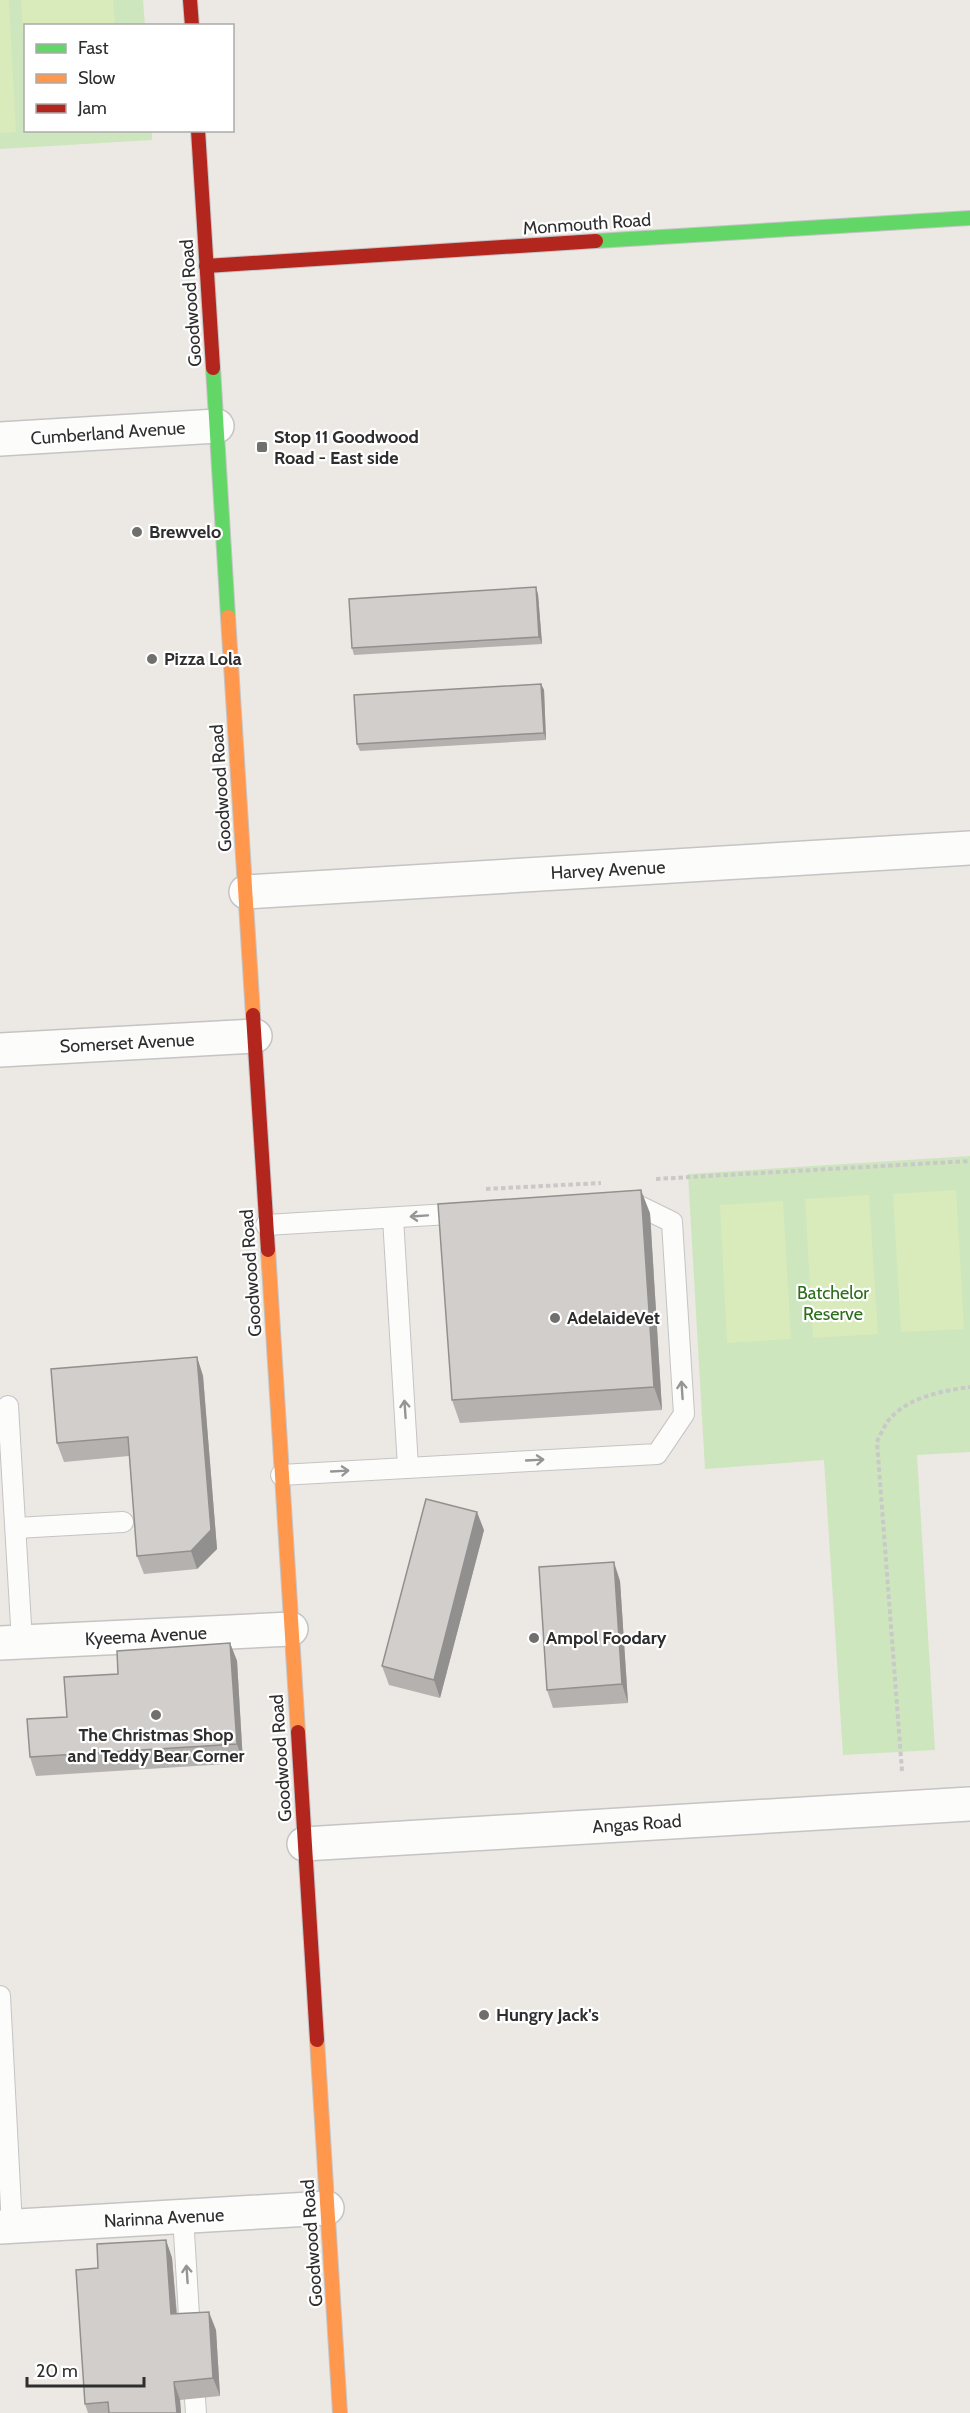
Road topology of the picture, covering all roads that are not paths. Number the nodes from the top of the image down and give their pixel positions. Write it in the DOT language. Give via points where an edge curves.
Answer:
graph roads {
  1 [pos="190,0"];
  2 [pos="192,24"];
  3 [pos="198,132"];
  4 [pos="970,218"];
  5 [pos="207,266"];
  6 [pos="217,426"];
  7 [pos="0,440"];
  8 [pos="970,848"];
  9 [pos="246,892"];
  10 [pos="255,1036"];
  11 [pos="0,1050"];
  12 [pos="610,1204"];
  13 [pos="484,1212"];
  14 [pos="393,1218"];
  15 [pos="266,1226"];
  16 [pos="8,1406"];
  17 [pos="408,1467"];
  18 [pos="281,1474"];
  19 [pos="123,1522"];
  20 [pos="16,1528"];
  21 [pos="291,1629"];
  22 [pos="11,1642"];
  23 [pos="970,1804"];
  24 [pos="304,1844"];
  25 [pos="0,1996"];
  26 [pos="327,2208"];
  27 [pos="183,2216"];
  28 [pos="6,2227"];
  29 [pos="190,2332"];
  30 [pos="340,2413"];
  1 -- 2 [label="main road"];
  3 -- 5 [label="main road, Goodwood Road"];
  4 -- 5 [label="main road, Monmouth Road"];
  5 -- 6 [label="main road, Goodwood Road"];
  6 -- 7 [label="street, Cumberland Avenue"];
  6 -- 9 [label="main road, Goodwood Road"];
  8 -- 9 [label="street, Harvey Avenue"];
  9 -- 10 [label="main road, Goodwood Road"];
  10 -- 11 [label="street, Somerset Avenue"];
  10 -- 15 [label="main road, Goodwood Road"];
  17 -- 12 [label="lane, one-way" via="657,1454 684,1414 672,1222 633,1203"];
  13 -- 14 [label="lane, one-way"];
  14 -- 15 [label="lane"];
  17 -- 14 [label="lane, one-way"];
  15 -- 18 [label="main road, Goodwood Road"];
  16 -- 20 [label="lane"];
  18 -- 17 [label="lane, one-way"];
  18 -- 21 [label="main road, Goodwood Road"];
  19 -- 20 [label="lane"];
  20 -- 22 [label="lane"];
  21 -- 22 [label="street, Kyeema Avenue"];
  21 -- 24 [label="main road, Goodwood Road"];
  23 -- 24 [label="street, Angas Road"];
  24 -- 26 [label="main road, Goodwood Road"];
  25 -- 28 [label="lane"];
  26 -- 27 [label="street, Narinna Avenue"];
  26 -- 30 [label="main road, Goodwood Road"];
  27 -- 28 [label="street, Narinna Avenue"];
  29 -- 27 [label="lane, one-way"];
}
